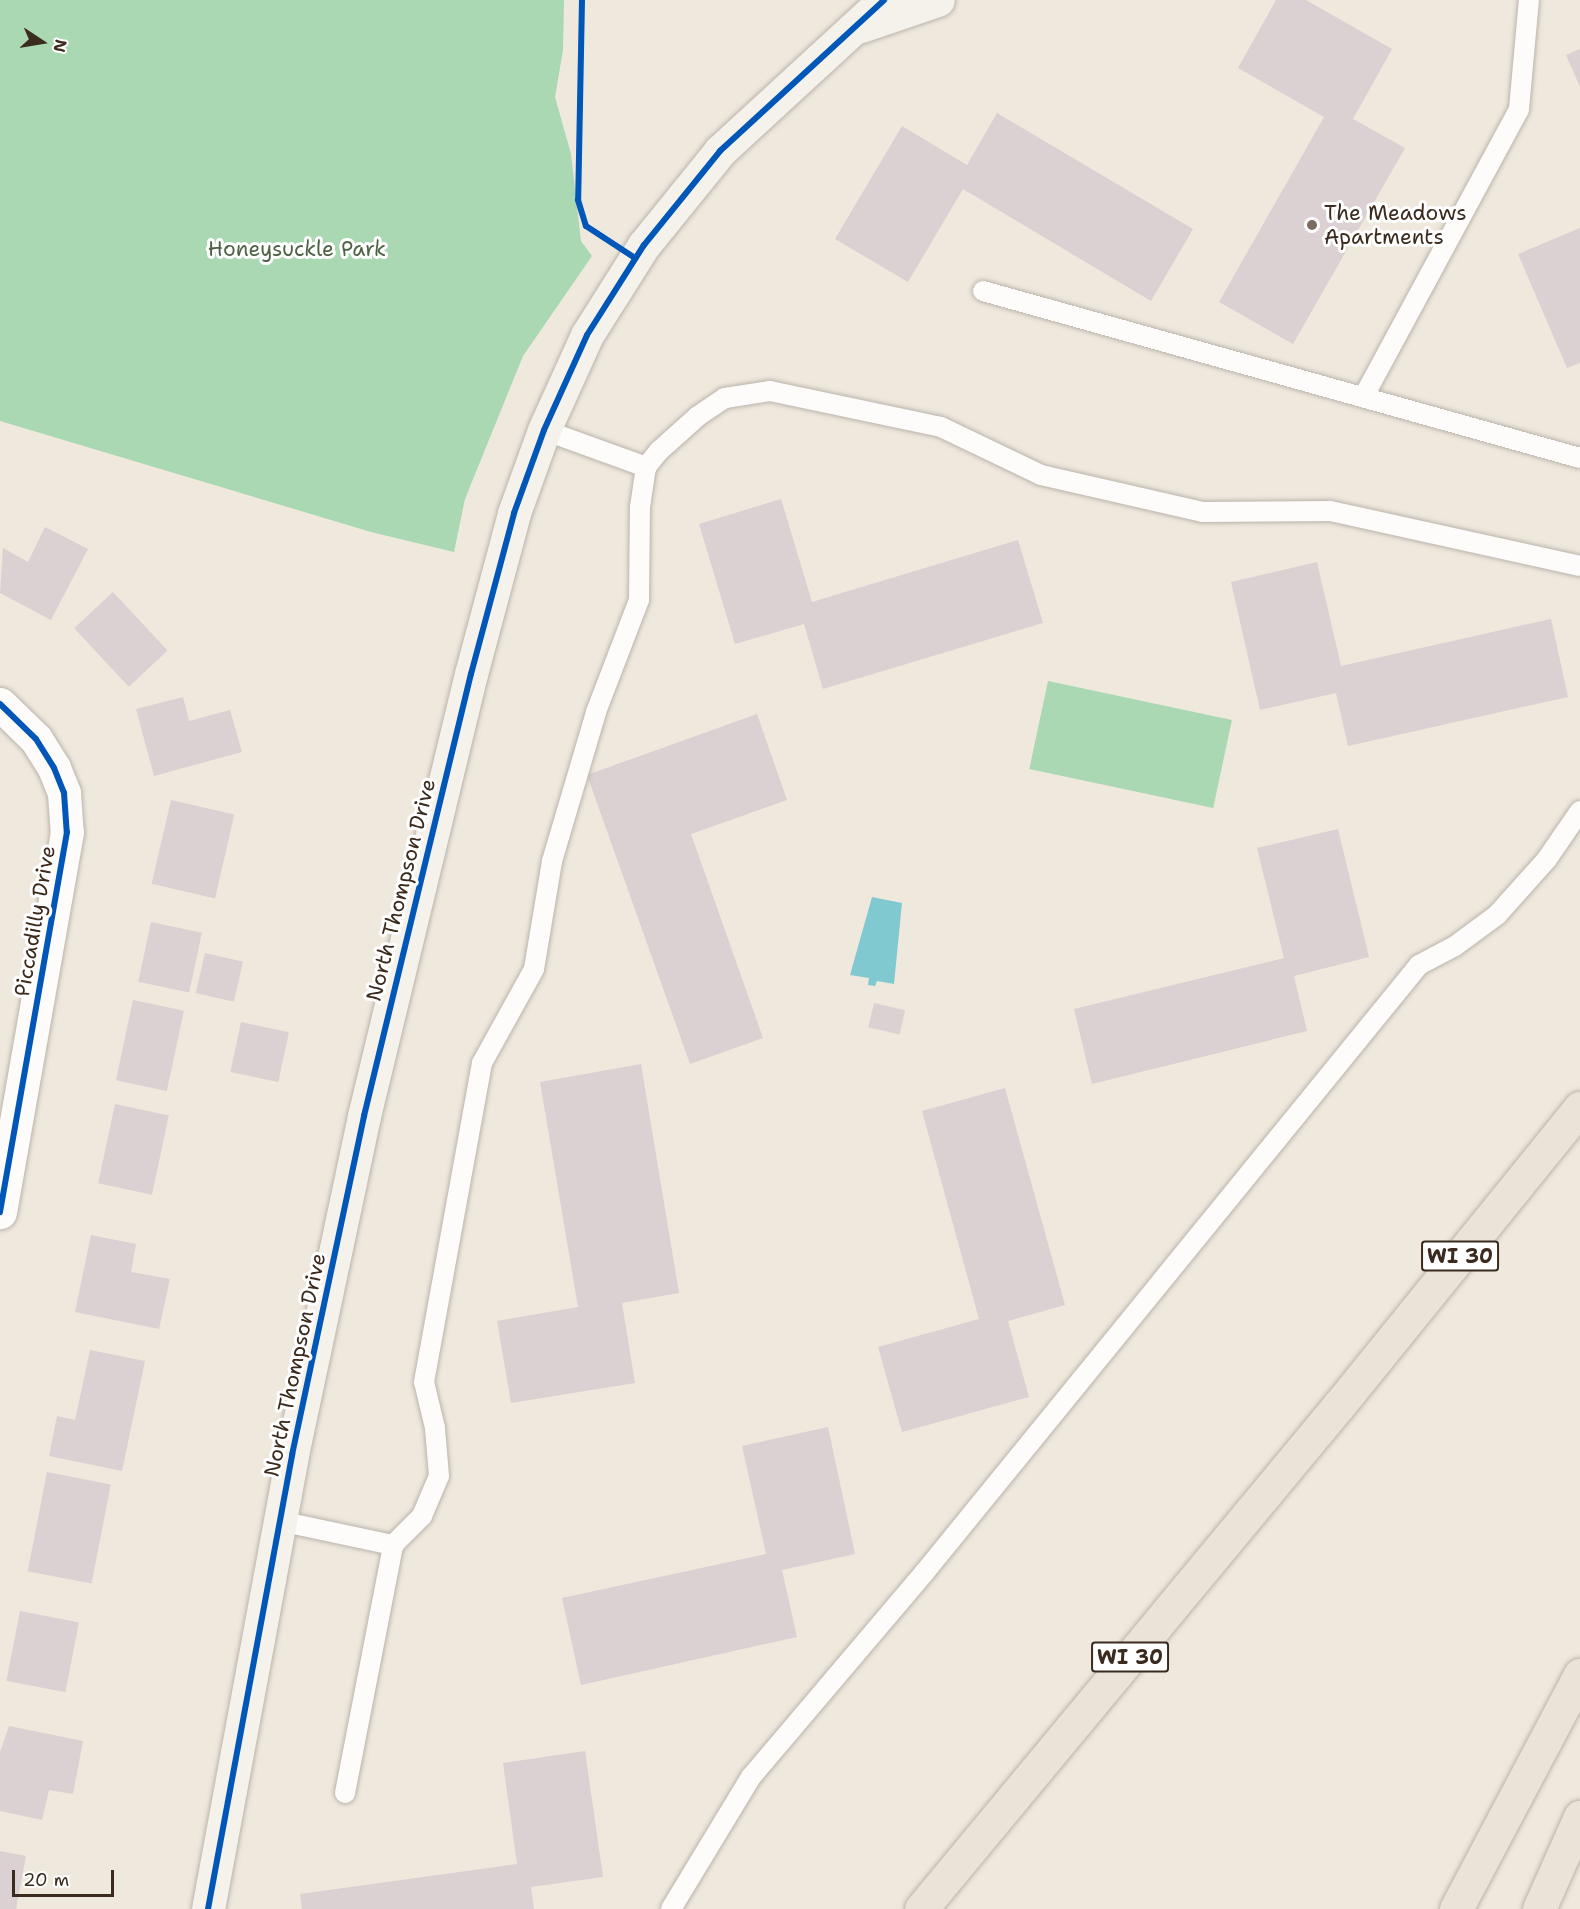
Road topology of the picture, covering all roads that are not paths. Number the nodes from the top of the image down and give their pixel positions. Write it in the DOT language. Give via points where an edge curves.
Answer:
graph roads {
  1 [pos="884,0"];
  2 [pos="938,0"];
  3 [pos="1529,0"];
  4 [pos="859,27"];
  5 [pos="983,291"];
  6 [pos="1364,396"];
  7 [pos="544,430"];
  8 [pos="1580,458"];
  9 [pos="646,467"];
  10 [pos="1580,566"];
  11 [pos="9,712"];
  12 [pos="1580,811"];
  13 [pos="1580,1108"];
  14 [pos="0,1212"];
  15 [pos="280,1521"];
  16 [pos="393,1545"];
  17 [pos="1580,1675"];
  18 [pos="345,1793"];
  19 [pos="1580,1816"];
  20 [pos="208,1909"];
  21 [pos="672,1909"];
  22 [pos="921,1909"];
  23 [pos="1456,1909"];
  24 [pos="1539,1909"];
  1 -- 4 [label="street, North Thompson Drive"];
  2 -- 4 [label="street, North Thompson Drive"];
  3 -- 6 [label="lane" via="1519,109"];
  4 -- 7 [label="street, North Thompson Drive" via="720,151 644,245 587,335"];
  5 -- 6 [label="lane"];
  6 -- 8 [label="lane"];
  7 -- 9 [label="lane"];
  7 -- 15 [label="street, North Thompson Drive" via="514,513 471,674 364,1116"];
  9 -- 10 [label="lane" via="698,416 725,398 770,391 941,427 1041,475 1203,512 1330,511"];
  9 -- 16 [label="lane" via="640,507 639,600 596,712 552,861 534,969 482,1063 424,1382 435,1428 439,1476 422,1516"];
  11 -- 14 [label="street, Piccadilly Drive" via="54,768 64,793 67,832"];
  12 -- 21 [label="lane" via="1547,859 1497,915 1455,946 1419,965 924,1573 751,1777"];
  13 -- 22 [label="highway, WI 30"];
  15 -- 16 [label="lane"];
  15 -- 20 [label="street, North Thompson Drive"];
  16 -- 18 [label="lane"];
  17 -- 23 [label="highway"];
  19 -- 24 [label="highway"];
}
